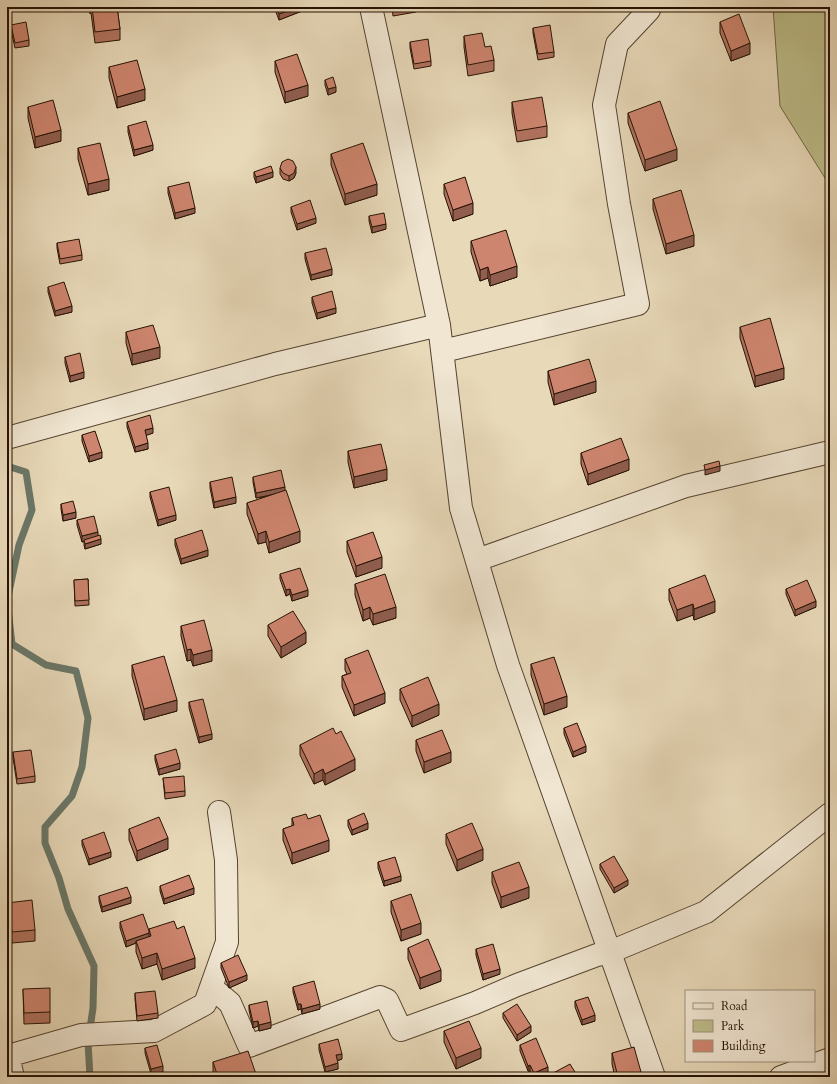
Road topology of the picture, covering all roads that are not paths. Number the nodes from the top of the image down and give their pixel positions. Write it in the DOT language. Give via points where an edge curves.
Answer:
graph roads {
  1 [pos="370,7"];
  2 [pos="649,10"];
  3 [pos="440,325"];
  4 [pos="443,351"];
  5 [pos="7,438"];
  6 [pos="830,452"];
  7 [pos="477,560"];
  8 [pos="219,812"];
  9 [pos="830,814"];
  10 [pos="610,952"];
  11 [pos="211,987"];
  12 [pos="8,1056"];
  13 [pos="830,1059"];
  14 [pos="13,1077"];
  15 [pos="654,1077"];
  16 [pos="781,1077"];
  1 -- 3 [label="street"];
  2 -- 4 [label="street" via="616,44 604,105 638,304"];
  3 -- 4 [label="street"];
  3 -- 5 [label="street" via="275,364"];
  4 -- 7 [label="street" via="461,508"];
  6 -- 7 [label="street" via="686,486"];
  7 -- 10 [label="street" via="508,665"];
  8 -- 11 [label="street" via="226,860 227,942"];
  9 -- 10 [label="street" via="706,912"];
  10 -- 11 [label="street" via="597,954 401,1030 387,1000 380,997 249,1046 230,1003"];
  10 -- 15 [label="street"];
  11 -- 12 [label="street" via="205,1004 154,1031 81,1035"];
  12 -- 14 [label="street"];
  13 -- 16 [label="street"];
}
